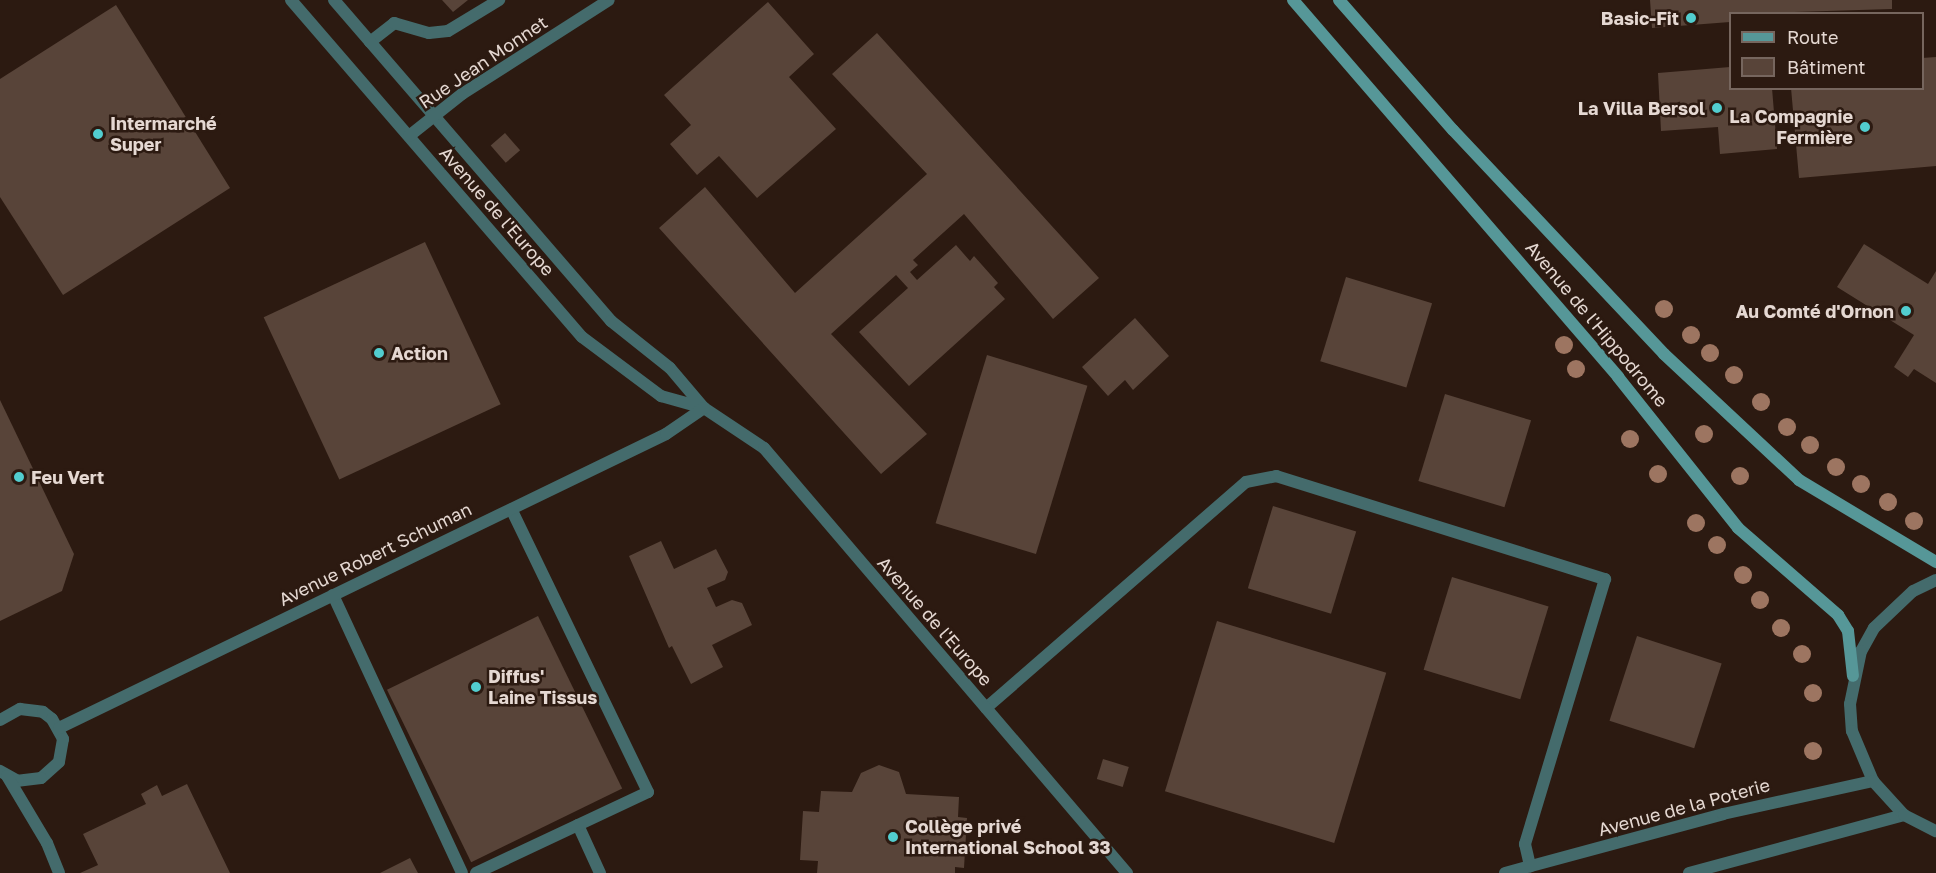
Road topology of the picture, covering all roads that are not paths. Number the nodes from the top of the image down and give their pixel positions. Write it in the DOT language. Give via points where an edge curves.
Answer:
graph roads {
  1 [pos="291,0"];
  2 [pos="334,0"];
  3 [pos="499,0"];
  4 [pos="609,0"];
  5 [pos="1293,0"];
  6 [pos="1339,0"];
  7 [pos="370,42"];
  8 [pos="433,116"];
  9 [pos="409,136"];
  10 [pos="704,408"];
  11 [pos="511,509"];
  12 [pos="1936,562"];
  13 [pos="1936,580"];
  14 [pos="333,595"];
  15 [pos="1853,676"];
  16 [pos="986,708"];
  17 [pos="0,720"];
  18 [pos="59,728"];
  19 [pos="3,773"];
  20 [pos="1873,781"];
  21 [pos="1904,814"];
  22 [pos="578,825"];
  23 [pos="1936,831"];
  24 [pos="1530,866"];
  25 [pos="55,870"];
  26 [pos="462,873"];
  27 [pos="476,873"];
  28 [pos="600,873"];
  29 [pos="1127,873"];
  30 [pos="1505,873"];
  31 [pos="1689,873"];
  1 -- 9 [label="street, Avenue de l'Europe"];
  2 -- 7 [label="street, Avenue de l'Europe"];
  3 -- 7 [label="street" via="448,31 429,33 394,23"];
  4 -- 8 [label="street, Rue Jean Monnet"];
  5 -- 15 [label="main road, Avenue de l'Hippodrome" via="1611,368 1738,528 1838,615 1848,631"];
  6 -- 12 [label="main road, Avenue de l'Hippodrome" via="1453,130 1664,354 1799,480"];
  7 -- 8 [label="street, Avenue de l'Europe"];
  8 -- 9 [label="street, Rue Jean Monnet"];
  8 -- 10 [label="street, Avenue de l'Europe" via="611,321 670,368"];
  9 -- 10 [label="street, Avenue de l'Europe" via="582,337 661,396"];
  10 -- 11 [label="street, Avenue Robert Schuman" via="666,434"];
  10 -- 16 [label="street, Avenue de l'Europe" via="764,448"];
  11 -- 14 [label="street, Avenue Robert Schuman"];
  11 -- 22 [label="street" via="648,792"];
  13 -- 15 [label="street" via="1913,591 1886,614 1861,651"];
  14 -- 18 [label="street, Avenue Robert Schuman"];
  14 -- 26 [label="street"];
  15 -- 20 [label="street" via="1852,730"];
  16 -- 24 [label="street" via="1246,482 1276,476 1605,579 1525,844"];
  16 -- 29 [label="street, Avenue de l'Europe"];
  17 -- 18 [label="street" via="9,712 32,709 52,719"];
  18 -- 19 [label="street" via="63,751 51,772 30,782"];
  19 -- 25 [label="street" via="47,843"];
  20 -- 21 [label="street"];
  20 -- 24 [label="street, Avenue de la Poterie" via="1723,814"];
  21 -- 23 [label="street"];
  21 -- 31 [label="street"];
  22 -- 27 [label="street"];
  22 -- 28 [label="street"];
  24 -- 30 [label="street, Avenue de la Poterie"];
}
